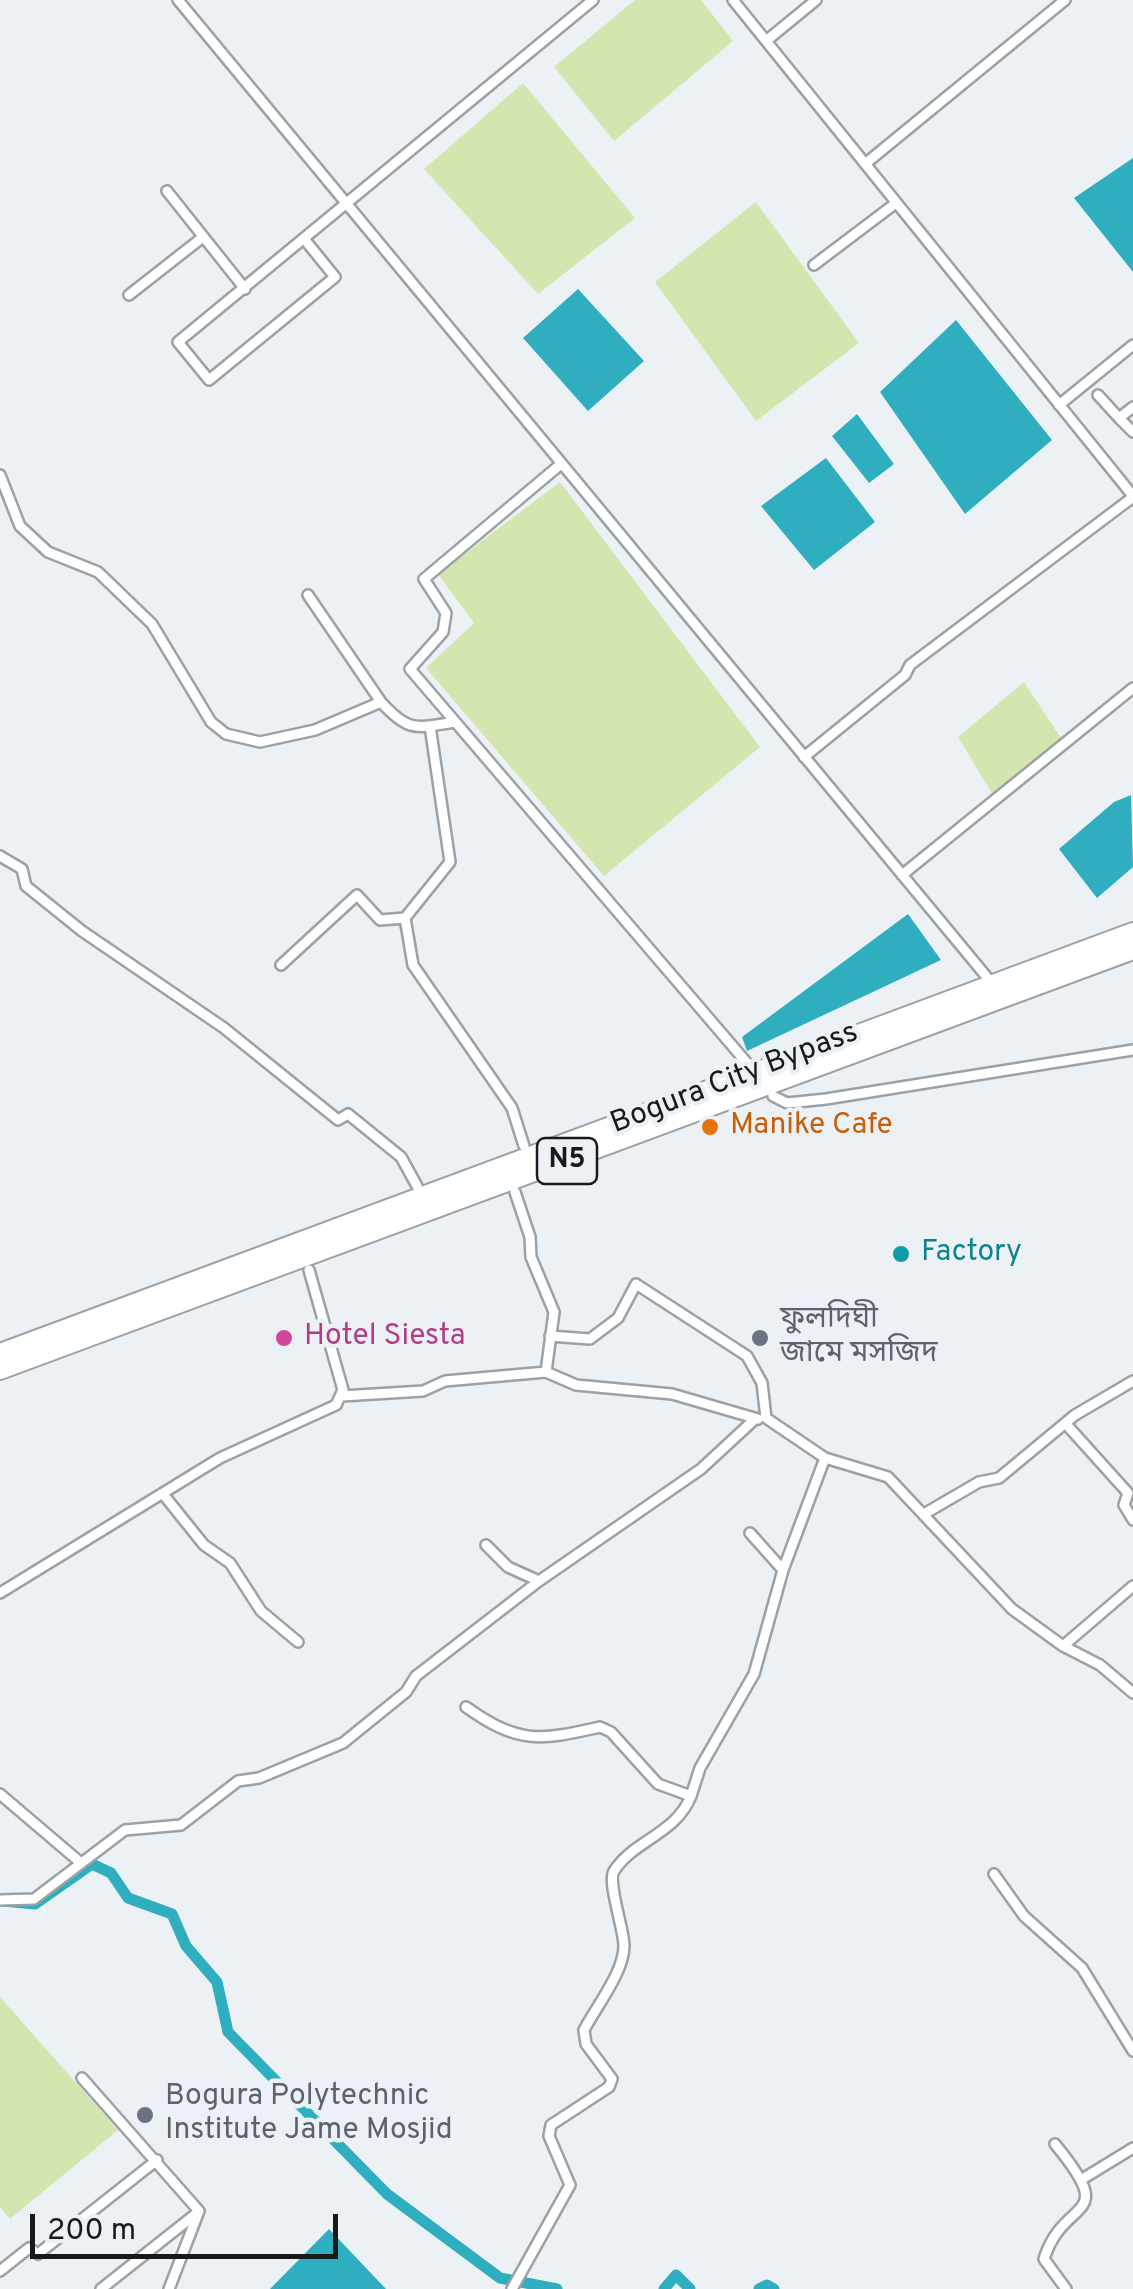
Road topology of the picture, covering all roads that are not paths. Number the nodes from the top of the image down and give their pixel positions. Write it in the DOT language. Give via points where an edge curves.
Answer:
graph roads {
  1 [pos="178,0"];
  2 [pos="593,0"];
  3 [pos="733,0"];
  4 [pos="816,0"];
  5 [pos="1065,0"];
  6 [pos="766,41"];
  7 [pos="866,164"];
  8 [pos="167,191"];
  9 [pos="896,203"];
  10 [pos="346,206"];
  11 [pos="204,237"];
  12 [pos="305,240"];
  13 [pos="814,266"];
  14 [pos="244,289"];
  15 [pos="129,295"];
  16 [pos="1133,345"];
  17 [pos="1098,395"];
  18 [pos="1059,404"];
  19 [pos="1133,407"];
  20 [pos="1119,418"];
  21 [pos="1133,432"];
  22 [pos="561,464"];
  23 [pos="0,475"];
  24 [pos="1133,497"];
  25 [pos="308,595"];
  26 [pos="1133,688"];
  27 [pos="381,702"];
  28 [pos="455,722"];
  29 [pos="430,726"];
  30 [pos="804,757"];
  31 [pos="0,856"];
  32 [pos="902,875"];
  33 [pos="406,918"];
  34 [pos="1133,932"];
  35 [pos="1133,950"];
  36 [pos="282,965"];
  37 [pos="986,976"];
  38 [pos="1133,1050"];
  39 [pos="747,1064"];
  40 [pos="773,1096"];
  41 [pos="524,1146"];
  42 [pos="416,1186"];
  43 [pos="515,1192"];
  44 [pos="309,1270"];
  45 [pos="550,1336"];
  46 [pos="0,1353"];
  47 [pos="0,1370"];
  48 [pos="546,1372"];
  49 [pos="1133,1381"];
  50 [pos="342,1396"];
  51 [pos="760,1419"];
  52 [pos="1066,1423"];
  53 [pos="825,1458"];
  54 [pos="163,1494"];
  55 [pos="924,1514"];
  56 [pos="1133,1520"];
  57 [pos="750,1533"];
  58 [pos="486,1545"];
  59 [pos="783,1570"];
  60 [pos="539,1581"];
  61 [pos="1133,1586"];
  62 [pos="0,1593"];
  63 [pos="298,1642"];
  64 [pos="1063,1646"];
  65 [pos="1133,1693"];
  66 [pos="466,1707"];
  67 [pos="0,1794"];
  68 [pos="691,1796"];
  69 [pos="81,1863"];
  70 [pos="994,1874"];
  71 [pos="2,1898"];
  72 [pos="1133,2051"];
  73 [pos="82,2078"];
  74 [pos="1055,2144"];
  75 [pos="1133,2148"];
  76 [pos="157,2160"];
  77 [pos="1084,2178"];
  78 [pos="198,2211"];
  79 [pos="0,2272"];
  80 [pos="101,2289"];
  81 [pos="169,2289"];
  82 [pos="512,2289"];
  83 [pos="1066,2289"];
  1 -- 10 [label="street"];
  2 -- 10 [label="street"];
  3 -- 6 [label="street"];
  4 -- 6 [label="street"];
  5 -- 7 [label="street"];
  6 -- 7 [label="street"];
  7 -- 9 [label="street"];
  8 -- 11 [label="street"];
  9 -- 13 [label="street"];
  9 -- 18 [label="street"];
  10 -- 12 [label="street"];
  10 -- 22 [label="street"];
  11 -- 14 [label="street"];
  11 -- 15 [label="street"];
  12 -- 14 [label="street"];
  12 -- 14 [label="street" via="335,277 209,380 178,342"];
  16 -- 18 [label="street"];
  17 -- 20 [label="street"];
  18 -- 24 [label="street"];
  19 -- 20 [label="street"];
  20 -- 21 [label="street"];
  22 -- 28 [label="street" via="424,579 446,614 443,632 410,669"];
  22 -- 30 [label="street"];
  23 -- 27 [label="street" via="20,526 48,552 98,572 152,624 211,722 226,734 260,742 315,730"];
  24 -- 30 [label="street" via="910,665"];
  25 -- 27 [label="street"];
  26 -- 32 [label="street"];
  27 -- 29 [label="street" via="398,722"];
  28 -- 29 [label="street"];
  28 -- 39 [label="street"];
  29 -- 33 [label="street" via="450,862"];
  30 -- 32 [label="street"];
  31 -- 42 [label="street" via="22,869 26,886 82,931 224,1028 338,1120 348,1114 402,1157"];
  32 -- 37 [label="street"];
  33 -- 36 [label="street" via="380,920 357,896"];
  33 -- 41 [label="street" via="412,965 512,1108"];
  34 -- 46 [label="highway, Bogura City Bypass"];
  35 -- 47 [label="highway, Bogura City Bypass / N5"];
  38 -- 40 [label="street" via="788,1104"];
  43 -- 45 [label="street" via="554,1312"];
  44 -- 50 [label="street"];
  45 -- 48 [label="street"];
  45 -- 51 [label="street" via="590,1340 618,1318 636,1284 748,1356 762,1383"];
  48 -- 50 [label="street" via="445,1381 422,1392"];
  48 -- 51 [label="street" via="576,1385 672,1394"];
  49 -- 52 [label="street"];
  50 -- 54 [label="street" via="336,1405 220,1458"];
  51 -- 53 [label="street"];
  51 -- 60 [label="street"];
  52 -- 55 [label="street" via="999,1478 979,1482"];
  52 -- 56 [label="street" via="1128,1493 1124,1505"];
  53 -- 55 [label="street" via="888,1477"];
  53 -- 59 [label="street"];
  54 -- 62 [label="street"];
  54 -- 63 [label="street" via="204,1544 230,1563 260,1611"];
  55 -- 64 [label="street" via="1012,1609"];
  57 -- 59 [label="street"];
  58 -- 60 [label="street" via="508,1568"];
  59 -- 68 [label="street" via="754,1674"];
  60 -- 69 [label="street" via="416,1676 343,1744 238,1781 181,1825 125,1830"];
  61 -- 64 [label="street"];
  64 -- 65 [label="street" via="1100,1664"];
  66 -- 68 [label="street" via="527,1740 600,1727 658,1784"];
  67 -- 69 [label="street"];
  68 -- 82 [label="street" via="672,1825 615,1869 610,1881 624,1952 584,2030 586,2044 612,2080 551,2126 570,2186"];
  69 -- 71 [label="street" via="34,1900"];
  70 -- 72 [label="street" via="1024,1916 1082,1968"];
  73 -- 76 [label="street"];
  74 -- 77 [label="street"];
  75 -- 77 [label="street"];
  76 -- 78 [label="street"];
  76 -- 79 [label="street" via="38,2254 29,2248"];
  77 -- 83 [label="street" via="1086,2198 1044,2259"];
  78 -- 80 [label="street"];
  78 -- 81 [label="street"];
}
